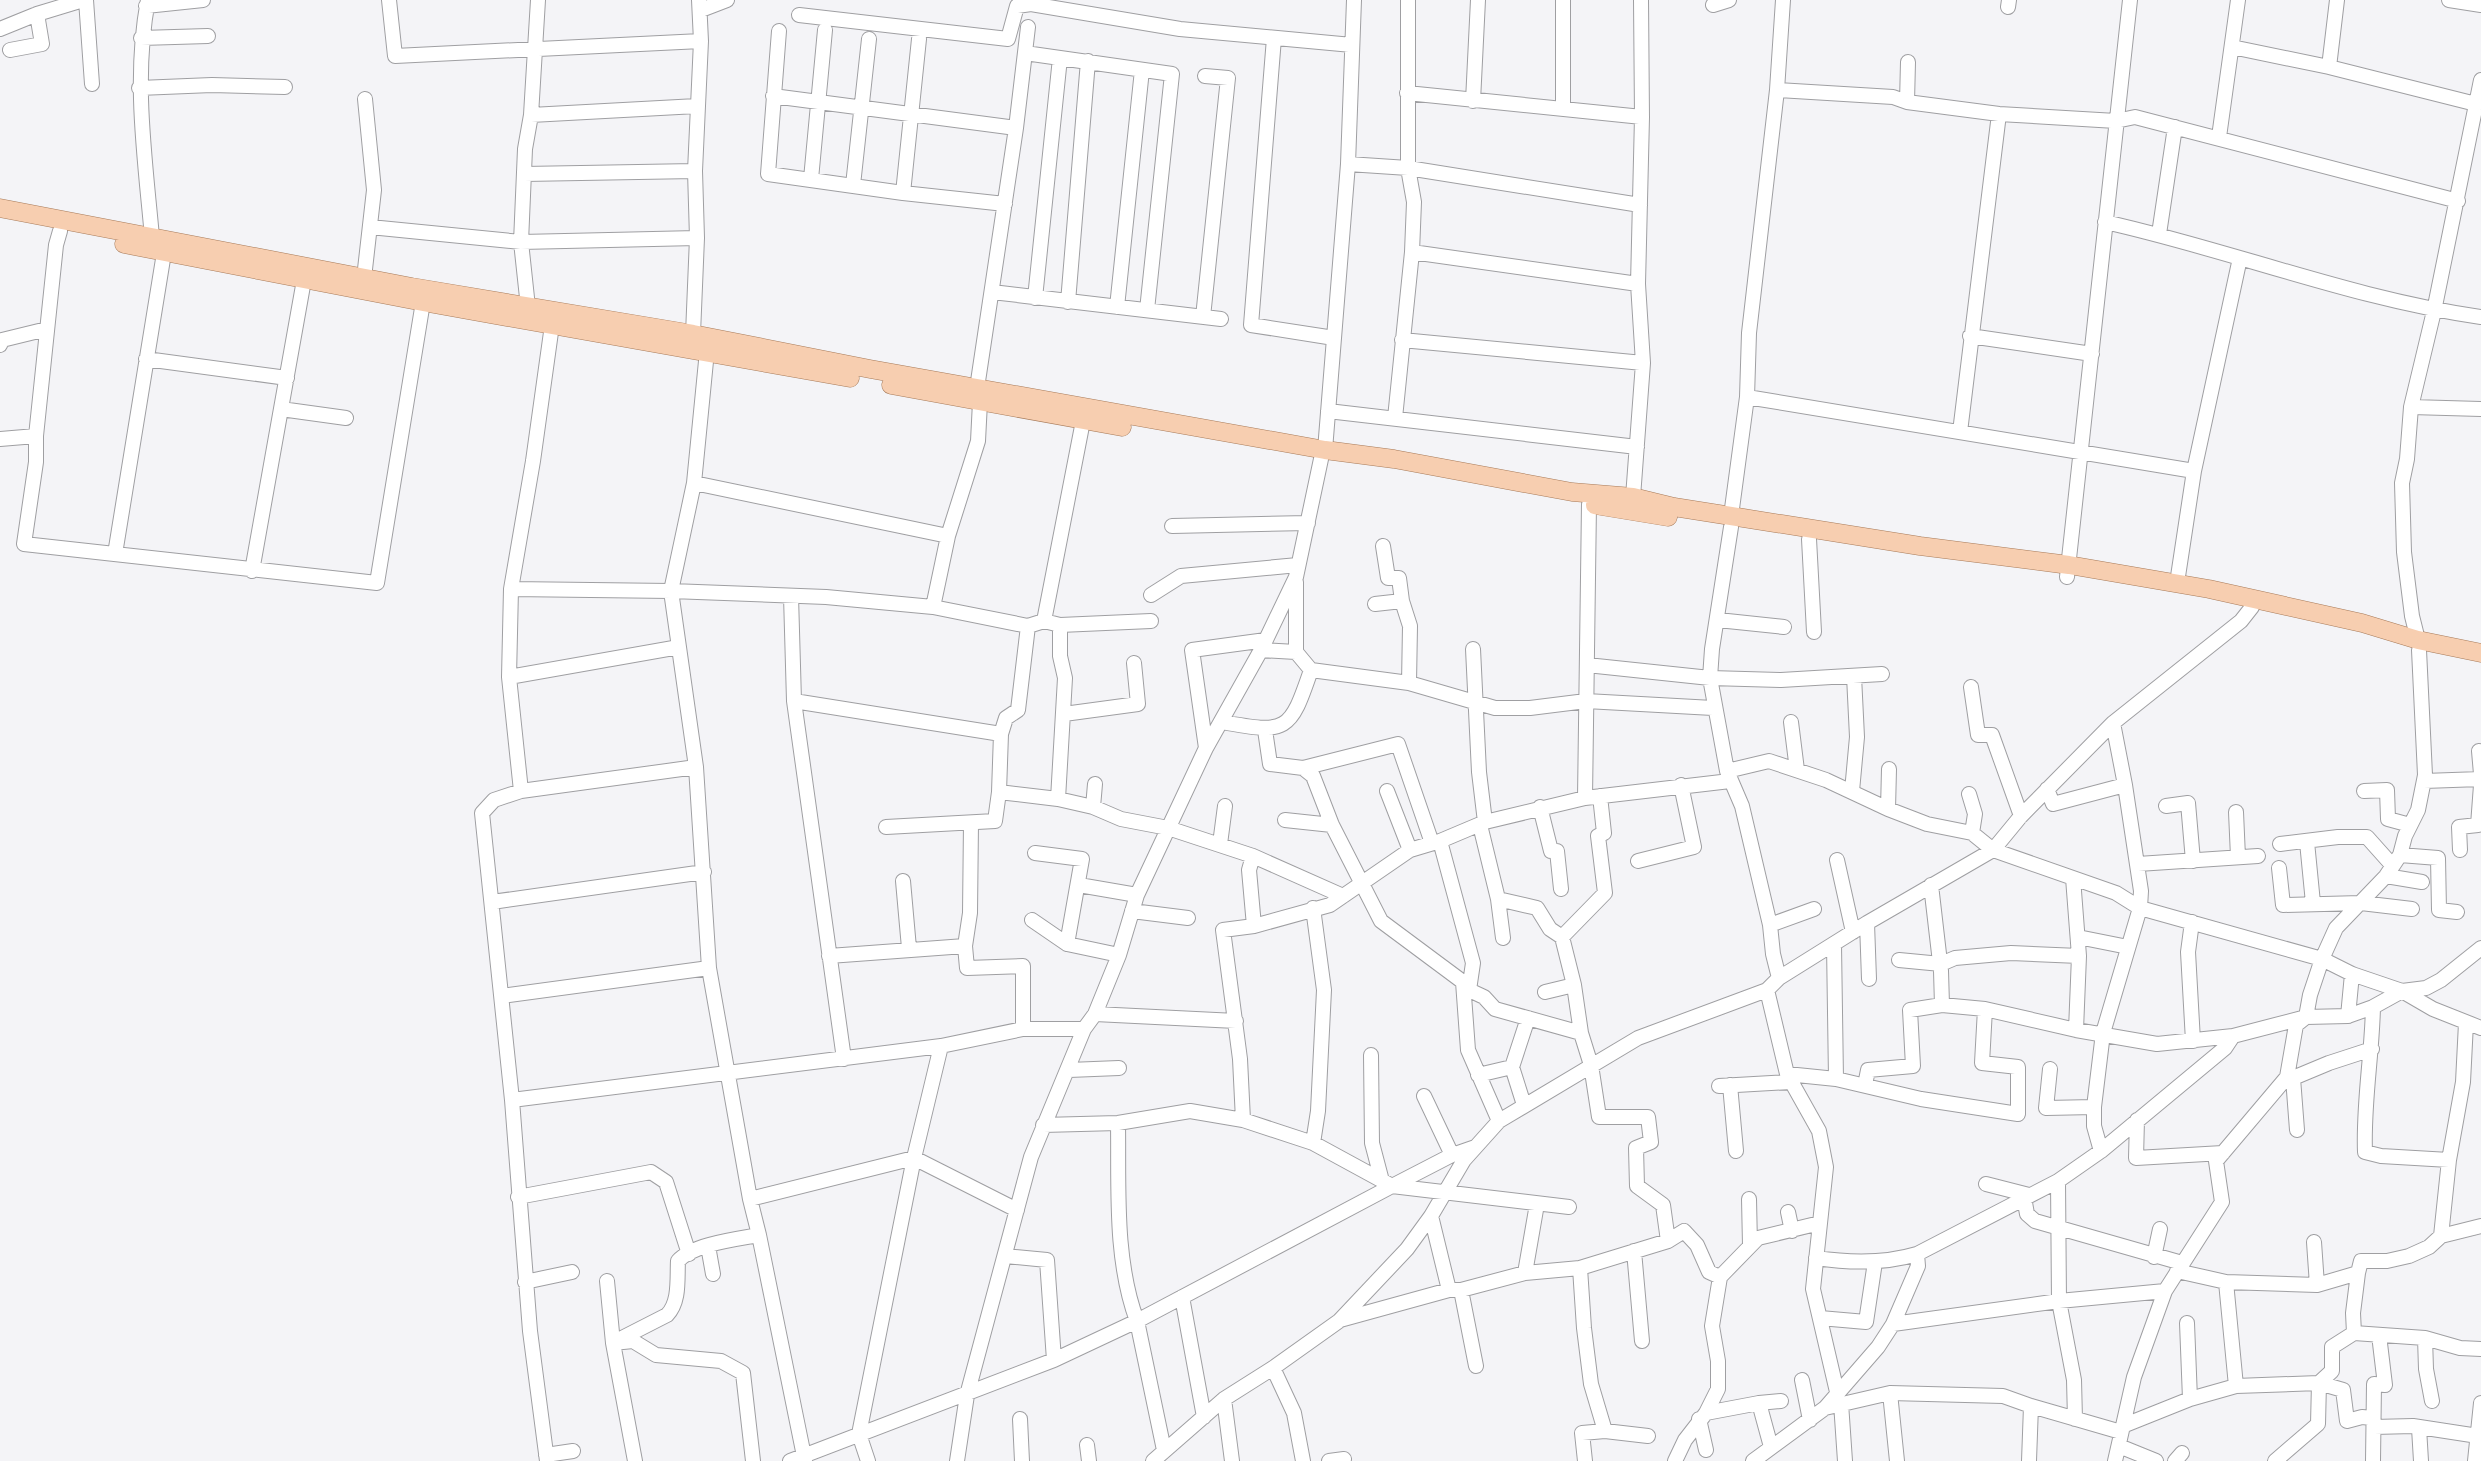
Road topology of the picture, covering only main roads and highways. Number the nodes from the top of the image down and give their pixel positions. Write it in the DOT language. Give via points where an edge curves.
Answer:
graph roads {
  1 [pos="0,208"];
  2 [pos="0,220"];
  3 [pos="978,395"];
  4 [pos="1056,409"];
  5 [pos="1323,455"];
  6 [pos="1731,522"];
  7 [pos="2068,571"];
  8 [pos="2418,645"];
  9 [pos="2481,653"];
  10 [pos="2481,659"];
  1 -- 3 [label="main road" via="364,278 693,334"];
  2 -- 3 [label="main road" via="423,302"];
  3 -- 4 [label="main road"];
  4 -- 5 [label="main road"];
  4 -- 5 [label="main road" via="1083,421"];
  5 -- 6 [label="main road" via="1589,504"];
  5 -- 6 [label="main road" via="1394,459 1572,492 1633,497"];
  6 -- 7 [label="main road"];
  6 -- 7 [label="main road" via="1809,539"];
  7 -- 8 [label="main road"];
  7 -- 8 [label="main road" via="2177,583 2362,623"];
  8 -- 9 [label="main road"];
  8 -- 10 [label="main road"];
}
